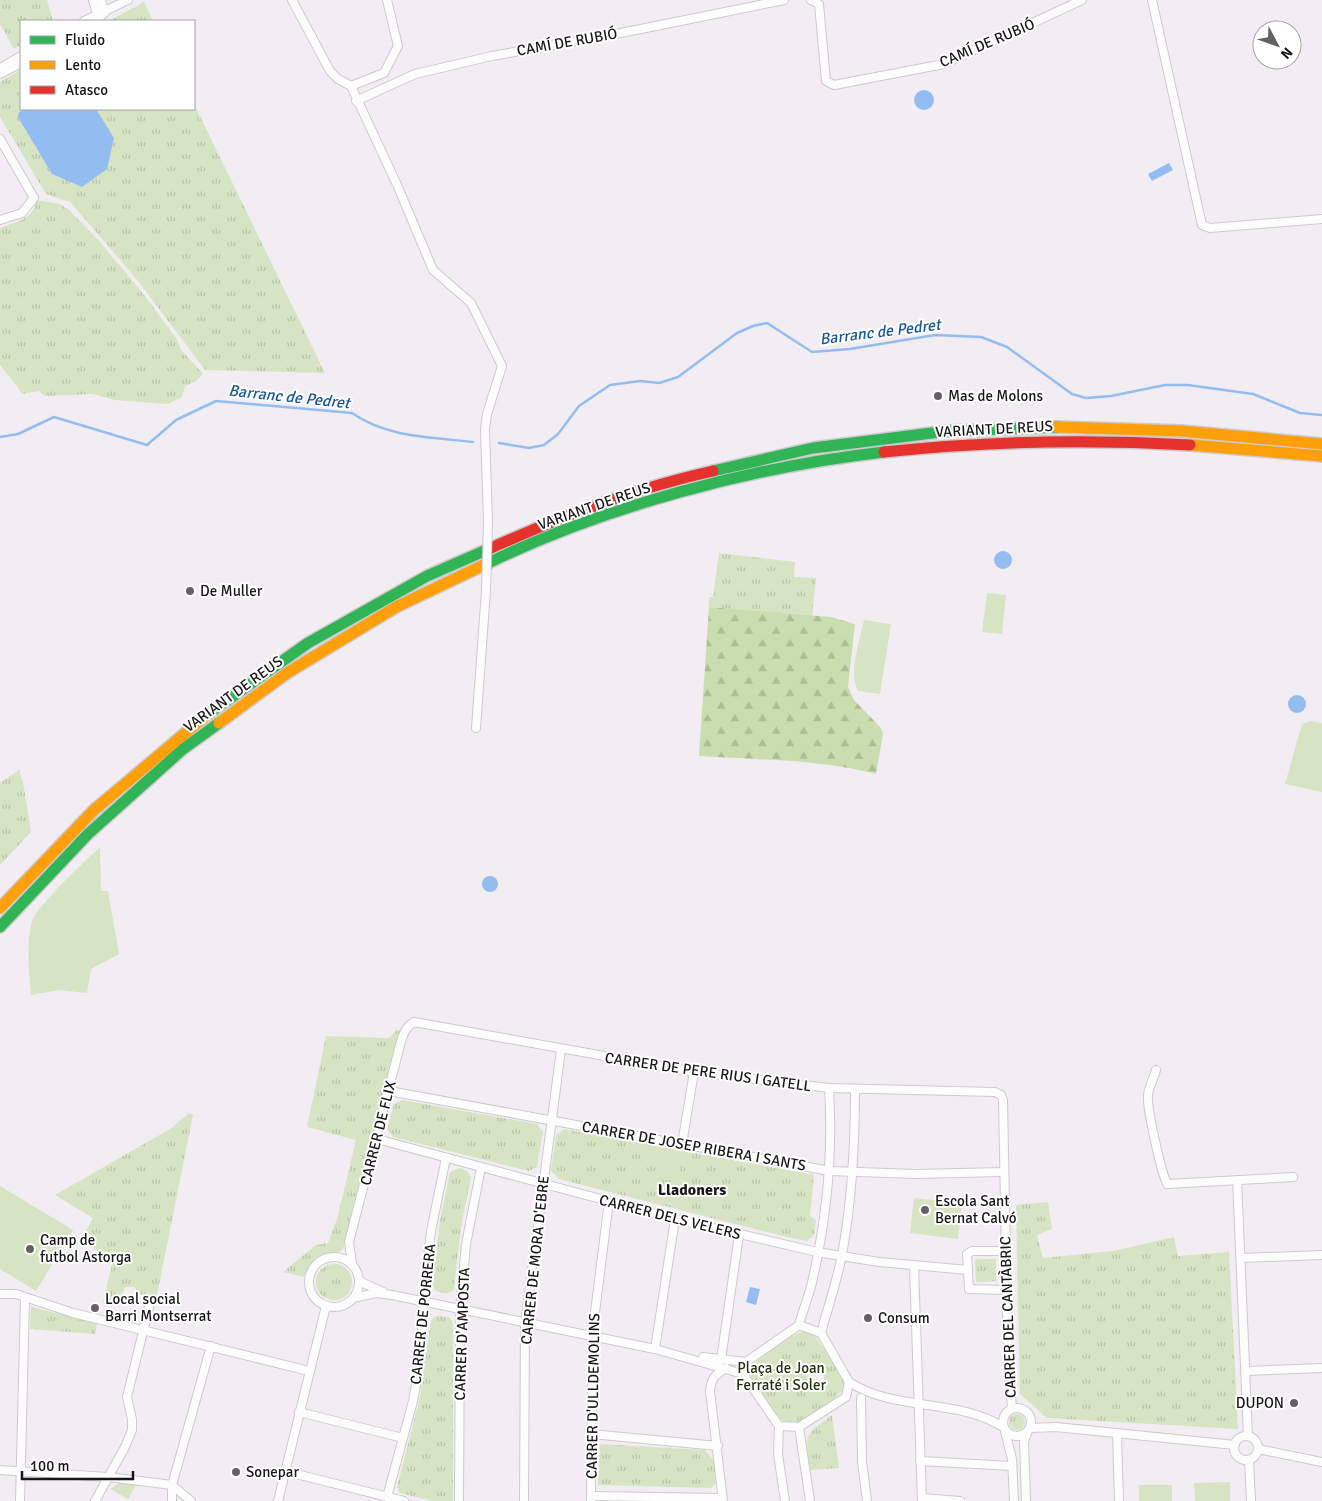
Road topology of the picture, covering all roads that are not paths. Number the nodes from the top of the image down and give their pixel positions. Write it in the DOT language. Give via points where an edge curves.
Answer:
graph roads {
  1 [pos="93,0"];
  2 [pos="101,0"];
  3 [pos="128,0"];
  4 [pos="292,0"];
  5 [pos="387,0"];
  6 [pos="784,0"];
  7 [pos="811,0"];
  8 [pos="1082,0"];
  9 [pos="1152,0"];
  10 [pos="99,16"];
  11 [pos="87,20"];
  12 [pos="20,57"];
  13 [pos="20,64"];
  14 [pos="0,68"];
  15 [pos="0,74"];
  16 [pos="350,86"];
  17 [pos="356,101"];
  18 [pos="0,139"];
  19 [pos="0,220"];
  20 [pos="1322,220"];
  21 [pos="1322,443"];
  22 [pos="1322,456"];
  23 [pos="476,728"];
  24 [pos="28,894"];
  25 [pos="0,908"];
  26 [pos="0,927"];
  27 [pos="0,933"];
  28 [pos="408,1025"];
  29 [pos="561,1050"];
  30 [pos="1156,1070"];
  31 [pos="694,1072"];
  32 [pos="829,1088"];
  33 [pos="855,1090"];
  34 [pos="389,1091"];
  35 [pos="1003,1105"];
  36 [pos="551,1120"];
  37 [pos="377,1139"];
  38 [pos="682,1144"];
  39 [pos="446,1158"];
  40 [pos="481,1168"];
  41 [pos="828,1170"];
  42 [pos="854,1172"];
  43 [pos="1003,1172"];
  44 [pos="1293,1177"];
  45 [pos="1237,1180"];
  46 [pos="542,1184"];
  47 [pos="609,1201"];
  48 [pos="675,1219"];
  49 [pos="739,1234"];
  50 [pos="349,1242"];
  51 [pos="1005,1250"];
  52 [pos="817,1252"];
  53 [pos="1322,1256"];
  54 [pos="338,1257"];
  55 [pos="842,1257"];
  56 [pos="1241,1258"];
  57 [pos="352,1264"];
  58 [pos="914,1266"];
  59 [pos="968,1270"];
  60 [pos="359,1281"];
  61 [pos="1006,1290"];
  62 [pos="0,1294"];
  63 [pos="392,1295"];
  64 [pos="25,1298"];
  65 [pos="353,1298"];
  66 [pos="425,1303"];
  67 [pos="326,1306"];
  68 [pos="149,1307"];
  69 [pos="460,1310"];
  70 [pos="525,1323"];
  71 [pos="799,1325"];
  72 [pos="143,1330"];
  73 [pos="821,1333"];
  74 [pos="592,1336"];
  75 [pos="210,1346"];
  76 [pos="655,1349"];
  77 [pos="681,1355"];
  78 [pos="721,1360"];
  79 [pos="746,1362"];
  80 [pos="726,1368"];
  81 [pos="1322,1368"];
  82 [pos="309,1371"];
  83 [pos="1246,1371"];
  84 [pos="743,1374"];
  85 [pos="850,1382"];
  86 [pos="872,1395"];
  87 [pos="846,1397"];
  88 [pos="862,1398"];
  89 [pos="918,1403"];
  90 [pos="1009,1411"];
  91 [pos="299,1412"];
  92 [pos="983,1416"];
  93 [pos="1031,1419"];
  94 [pos="779,1426"];
  95 [pos="799,1427"];
  96 [pos="1056,1427"];
  97 [pos="1004,1429"];
  98 [pos="1028,1431"];
  99 [pos="1117,1433"];
  100 [pos="591,1434"];
  101 [pos="1248,1436"];
  102 [pos="403,1438"];
  103 [pos="1235,1444"];
  104 [pos="718,1446"];
  105 [pos="1258,1449"];
  106 [pos="1248,1460"];
  107 [pos="920,1461"];
  108 [pos="1322,1462"];
  109 [pos="1012,1466"];
  110 [pos="0,1470"];
  111 [pos="22,1471"];
  112 [pos="284,1471"];
  113 [pos="108,1477"];
  114 [pos="172,1485"];
  115 [pos="387,1497"];
  116 [pos="591,1498"];
  117 [pos="722,1499"];
  118 [pos="922,1500"];
  119 [pos="20,1501"];
  120 [pos="95,1501"];
  121 [pos="172,1501"];
  122 [pos="191,1501"];
  123 [pos="278,1501"];
  124 [pos="404,1501"];
  125 [pos="459,1501"];
  126 [pos="524,1501"];
  127 [pos="785,1501"];
  128 [pos="810,1501"];
  129 [pos="867,1501"];
  130 [pos="960,1501"];
  131 [pos="1014,1501"];
  132 [pos="1026,1501"];
  133 [pos="1119,1501"];
  134 [pos="1251,1501"];
  1 -- 10 [label="street"];
  2 -- 10 [label="street"];
  3 -- 10 [label="street"];
  4 -- 16 [label="street" via="330,71"];
  5 -- 16 [label="street" via="398,46 384,73"];
  6 -- 17 [label="street, CAMÍ DE RUBIÓ" via="492,56 415,74"];
  7 -- 8 [label="street, CAMÍ DE RUBIÓ" via="819,4 826,81 834,85 944,64"];
  9 -- 20 [label="street" via="1202,225 1210,228"];
  10 -- 11 [label="street"];
  12 -- 14 [label="street"];
  13 -- 15 [label="street"];
  16 -- 17 [label="street"];
  17 -- 23 [label="street, bridge" via="398,187 433,270 471,303 502,366 486,421 486,591"];
  18 -- 19 [label="street" via="34,198 22,213"];
  21 -- 25 [label="highway, VARIANT DE REUS" via="1210,432 1106,428 1039,427 938,432 806,450 720,468 648,487 567,515 478,551 399,591 312,640 247,684 174,739 116,789"];
  22 -- 24 [label="highway, VARIANT DE REUS" via="1108,441 950,445 878,452 725,480 572,527 481,564 407,601 318,652 254,694 124,799"];
  24 -- 26 [label="highway, VARIANT DE REUS"];
  24 -- 27 [label="highway"];
  28 -- 29 [label="street, CARRER DE PERE RIUS I GATELL" via="422,1023"];
  28 -- 34 [label="street, CARRER DE FLIX"];
  29 -- 31 [label="street, CARRER DE PERE RIUS I GATELL"];
  29 -- 36 [label="street, CARRER DE MORA D'EBRE"];
  30 -- 45 [label="street" via="1148,1096 1167,1184"];
  31 -- 32 [label="street, CARRER DE PERE RIUS I GATELL"];
  31 -- 38 [label="street"];
  32 -- 33 [label="street, CARRER DE PERE RIUS I GATELL"];
  32 -- 41 [label="street"];
  33 -- 35 [label="street, CARRER DE PERE RIUS I GATELL" via="994,1092 1001,1095"];
  33 -- 42 [label="street"];
  34 -- 36 [label="street, CARRER DE JOSEP RIBERA I SANTS"];
  34 -- 37 [label="street, CARRER DE FLIX"];
  35 -- 43 [label="street, CARRER DEL CANTÀBRIC"];
  36 -- 38 [label="street, CARRER DE JOSEP RIBERA I SANTS"];
  36 -- 46 [label="street, CARRER DE MORA D'EBRE"];
  37 -- 39 [label="street, CARRER DELS VELERS"];
  37 -- 50 [label="street, CARRER DE FLIX"];
  38 -- 41 [label="street, CARRER DE JOSEP RIBERA I SANTS"];
  39 -- 40 [label="street, CARRER DELS VELERS"];
  39 -- 66 [label="street, CARRER DE PORRERA" via="431,1231"];
  40 -- 46 [label="street, CARRER DELS VELERS"];
  40 -- 69 [label="street, CARRER D'AMPOSTA" via="466,1244"];
  41 -- 42 [label="street, CARRER DE JOSEP RIBERA I SANTS"];
  41 -- 52 [label="street"];
  42 -- 43 [label="street, CARRER DE JOSEP RIBERA I SANTS"];
  42 -- 55 [label="street"];
  43 -- 51 [label="street, CARRER DEL CANTÀBRIC"];
  44 -- 45 [label="street"];
  45 -- 56 [label="street"];
  46 -- 47 [label="street, CARRER DELS VELERS"];
  46 -- 70 [label="street, CARRER DE MORA D'EBRE"];
  47 -- 48 [label="street, CARRER DELS VELERS"];
  47 -- 74 [label="street, CARRER D'ULLDEMOLINS"];
  48 -- 49 [label="street, CARRER DELS VELERS"];
  48 -- 76 [label="street"];
  49 -- 52 [label="street, CARRER DELS VELERS"];
  49 -- 78 [label="street"];
  50 -- 54 [label="street, CARRER DE FLIX"];
  50 -- 57 [label="street, CARRER DE FLIX"];
  51 -- 59 [label="street" via="972,1251 967,1254"];
  51 -- 61 [label="street, CARRER DEL CANTÀBRIC"];
  52 -- 55 [label="street, CARRER DELS VELERS"];
  52 -- 71 [label="street"];
  53 -- 56 [label="street"];
  54 -- 57 [label="street"];
  54 -- 67 [label="street" via="322,1259 309,1276 312,1294"];
  55 -- 58 [label="street, CARRER DELS VELERS"];
  55 -- 73 [label="street"];
  56 -- 83 [label="street"];
  57 -- 60 [label="street"];
  58 -- 59 [label="street, CARRER DELS VELERS"];
  58 -- 89 [label="street"];
  59 -- 61 [label="street" via="969,1289"];
  60 -- 63 [label="street"];
  60 -- 65 [label="street"];
  61 -- 90 [label="street, CARRER DEL CANTÀBRIC"];
  62 -- 64 [label="street" via="16,1294"];
  63 -- 65 [label="street" via="376,1293"];
  63 -- 66 [label="street"];
  64 -- 72 [label="street"];
  64 -- 111 [label="street"];
  65 -- 67 [label="street" via="342,1305"];
  66 -- 69 [label="street"];
  66 -- 102 [label="street, CARRER DE PORRERA" via="420,1363"];
  67 -- 82 [label="street"];
  68 -- 72 [label="street"];
  69 -- 70 [label="street"];
  69 -- 125 [label="street, CARRER D'AMPOSTA"];
  70 -- 74 [label="street"];
  70 -- 126 [label="street, CARRER DE MORA D'EBRE"];
  71 -- 73 [label="street"];
  71 -- 79 [label="street"];
  72 -- 75 [label="street"];
  72 -- 113 [label="street" via="127,1397 132,1430"];
  73 -- 85 [label="street"];
  74 -- 76 [label="street"];
  74 -- 100 [label="street, CARRER D'ULLDEMOLINS"];
  75 -- 82 [label="street"];
  75 -- 114 [label="street"];
  76 -- 77 [label="street"];
  77 -- 78 [label="street"];
  77 -- 80 [label="street"];
  78 -- 79 [label="street"];
  79 -- 84 [label="street"];
  80 -- 84 [label="street"];
  80 -- 104 [label="street" via="716,1374 710,1391"];
  81 -- 83 [label="street"];
  82 -- 91 [label="street"];
  83 -- 101 [label="street"];
  84 -- 94 [label="street"];
  85 -- 86 [label="street"];
  85 -- 87 [label="street"];
  86 -- 88 [label="street"];
  86 -- 89 [label="street"];
  87 -- 88 [label="street"];
  87 -- 95 [label="street"];
  88 -- 129 [label="street" via="862,1462"];
  89 -- 92 [label="street"];
  89 -- 107 [label="street"];
  90 -- 92 [label="street"];
  90 -- 93 [label="street" via="1025,1410"];
  90 -- 97 [label="street" via="1002,1420"];
  91 -- 102 [label="street"];
  91 -- 112 [label="street"];
  92 -- 97 [label="street"];
  93 -- 96 [label="street"];
  93 -- 98 [label="street"];
  94 -- 95 [label="street"];
  94 -- 127 [label="street" via="778,1454"];
  95 -- 128 [label="street"];
  96 -- 98 [label="street"];
  96 -- 99 [label="street"];
  97 -- 98 [label="street" via="1016,1437"];
  97 -- 109 [label="street" via="1010,1444"];
  98 -- 132 [label="street" via="1024,1442"];
  99 -- 103 [label="street"];
  99 -- 133 [label="street"];
  100 -- 104 [label="street"];
  100 -- 116 [label="street, CARRER D'ULLDEMOLINS"];
  101 -- 103 [label="street"];
  101 -- 105 [label="street" via="1256,1441"];
  102 -- 115 [label="street, CARRER DE PORRERA"];
  103 -- 106 [label="street" via="1238,1456"];
  104 -- 117 [label="street"];
  105 -- 106 [label="street"];
  105 -- 108 [label="street"];
  106 -- 134 [label="street"];
  107 -- 109 [label="street"];
  107 -- 118 [label="street"];
  109 -- 131 [label="street"];
  110 -- 111 [label="street"];
  111 -- 113 [label="street"];
  111 -- 119 [label="street"];
  112 -- 115 [label="street"];
  112 -- 123 [label="street"];
  113 -- 114 [label="street"];
  113 -- 120 [label="street"];
  114 -- 121 [label="street"];
  114 -- 122 [label="street"];
  115 -- 124 [label="street"];
  116 -- 117 [label="street"];
  118 -- 130 [label="street"];
}
